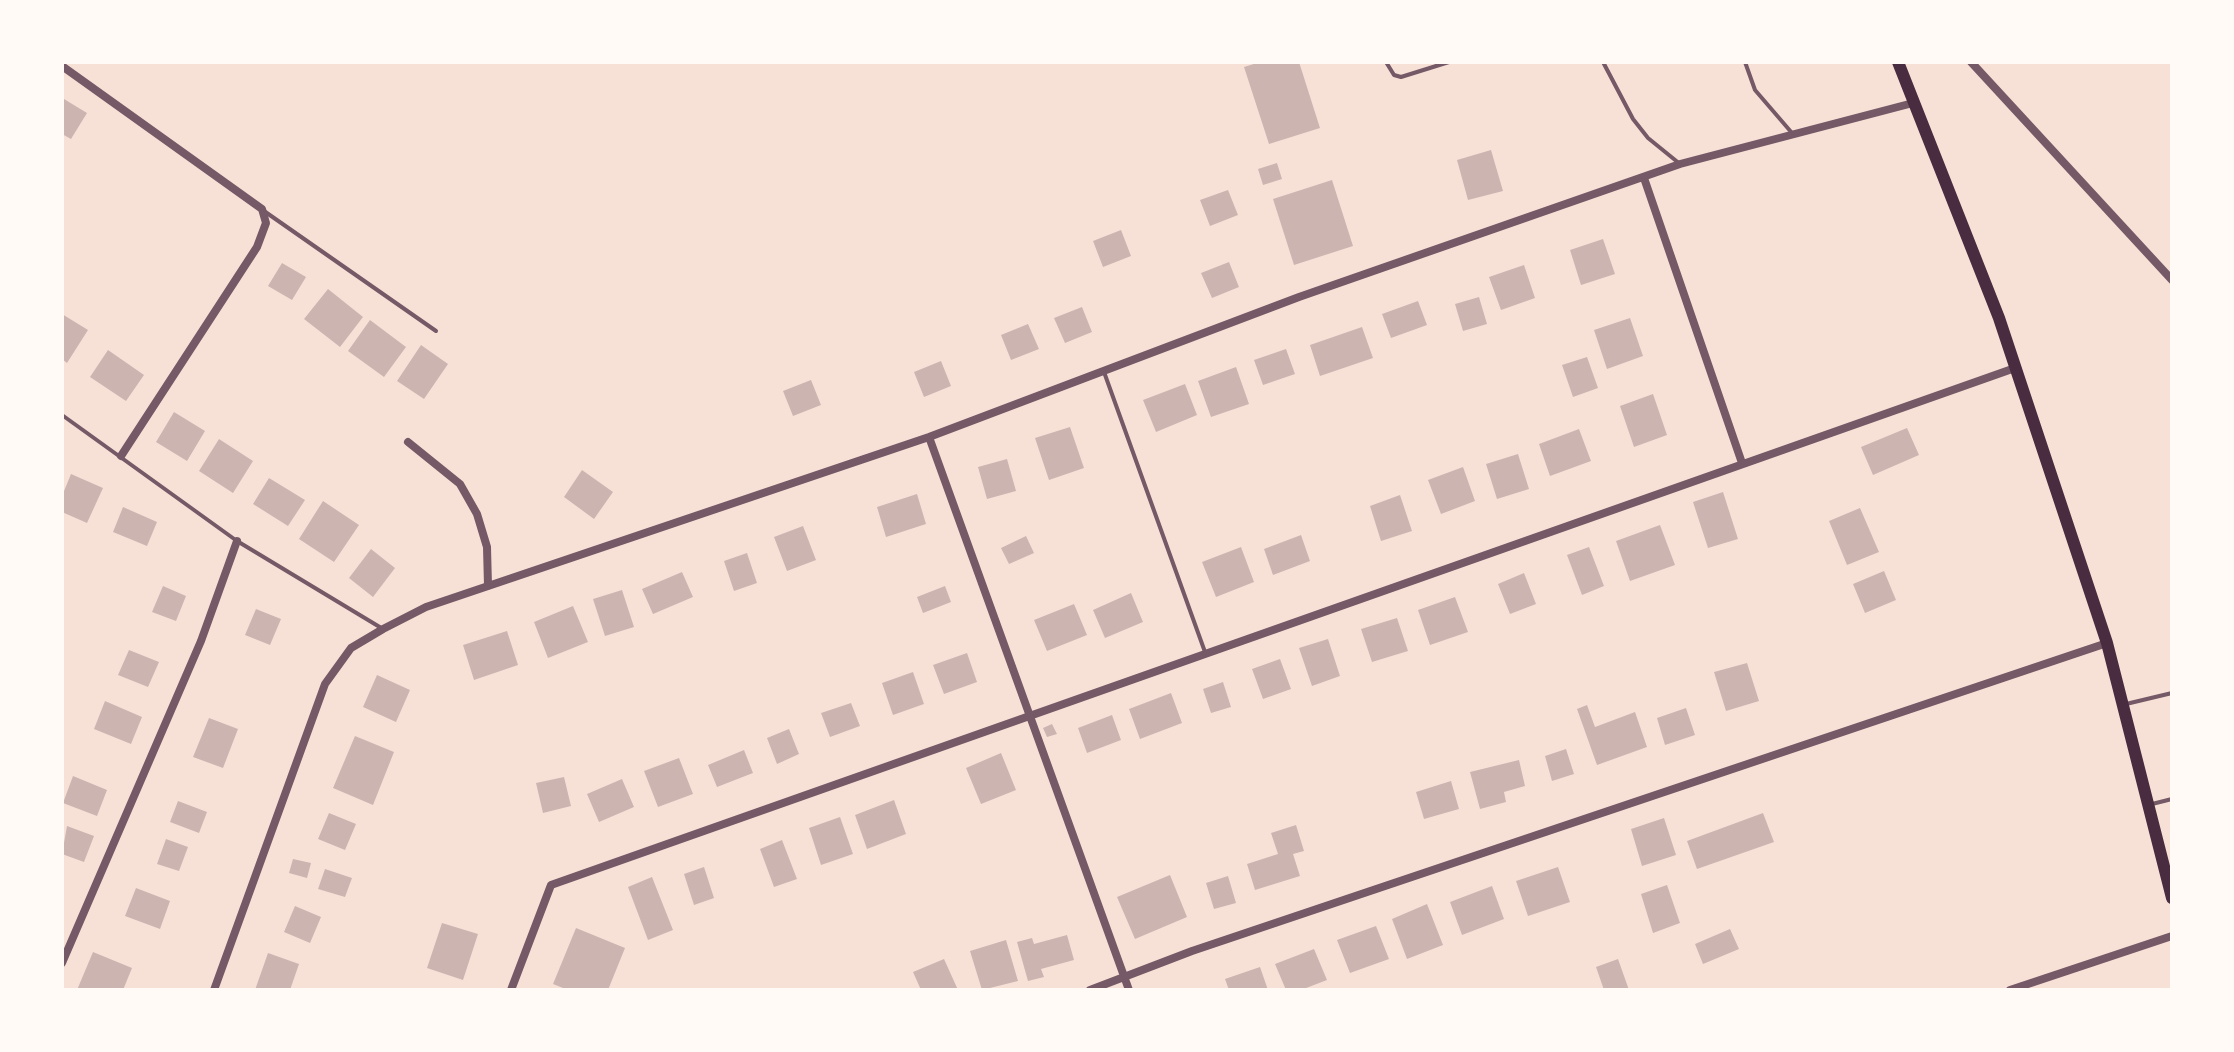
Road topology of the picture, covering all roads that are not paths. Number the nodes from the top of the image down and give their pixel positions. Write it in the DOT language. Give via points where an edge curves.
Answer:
graph roads {
  1 [pos="1386,62"];
  2 [pos="1449,62"];
  3 [pos="1603,62"];
  4 [pos="1745,62"];
  5 [pos="1898,62"];
  6 [pos="1971,62"];
  7 [pos="62,66"];
  8 [pos="1913,103"];
  9 [pos="1793,134"];
  10 [pos="1680,164"];
  11 [pos="1644,178"];
  12 [pos="262,209"];
  13 [pos="2172,280"];
  14 [pos="436,331"];
  15 [pos="2015,368"];
  16 [pos="1104,372"];
  17 [pos="62,415"];
  18 [pos="929,437"];
  19 [pos="408,442"];
  20 [pos="121,456"];
  21 [pos="1742,463"];
  22 [pos="237,541"];
  23 [pos="488,586"];
  24 [pos="383,629"];
  25 [pos="2107,643"];
  26 [pos="1205,652"];
  27 [pos="2172,693"];
  28 [pos="2123,704"];
  29 [pos="1027,716"];
  30 [pos="2172,799"];
  31 [pos="2150,805"];
  32 [pos="2172,898"];
  33 [pos="2172,936"];
  34 [pos="62,963"];
  35 [pos="1125,978"];
  36 [pos="214,990"];
  37 [pos="511,990"];
  38 [pos="1090,990"];
  39 [pos="1129,990"];
  40 [pos="2010,990"];
  1 -- 2 [label="lane" via="1401,77"];
  3 -- 10 [label="lane" via="1633,119"];
  4 -- 9 [label="lane" via="1755,90"];
  5 -- 8 [label="main road"];
  6 -- 13 [label="street"];
  7 -- 12 [label="street"];
  8 -- 9 [label="street"];
  8 -- 15 [label="main road"];
  9 -- 10 [label="street"];
  10 -- 11 [label="street"];
  11 -- 16 [label="street" via="1299,297"];
  11 -- 21 [label="street"];
  12 -- 14 [label="lane"];
  12 -- 20 [label="street" via="263,237"];
  15 -- 21 [label="street"];
  15 -- 25 [label="main road"];
  16 -- 18 [label="street"];
  16 -- 26 [label="lane"];
  17 -- 20 [label="lane"];
  18 -- 23 [label="street"];
  18 -- 29 [label="street"];
  19 -- 23 [label="street" via="460,484 477,514 487,547"];
  20 -- 22 [label="lane"];
  21 -- 26 [label="street"];
  22 -- 24 [label="lane"];
  22 -- 34 [label="street" via="201,641"];
  23 -- 24 [label="street" via="426,607"];
  24 -- 36 [label="street" via="351,648 325,684"];
  25 -- 28 [label="main road"];
  25 -- 35 [label="street"];
  26 -- 29 [label="street"];
  27 -- 28 [label="lane"];
  28 -- 31 [label="main road"];
  29 -- 35 [label="street"];
  29 -- 37 [label="street" via="551,885"];
  30 -- 31 [label="lane"];
  31 -- 32 [label="main road"];
  33 -- 40 [label="street"];
  35 -- 38 [label="street"];
  35 -- 39 [label="street"];
}
